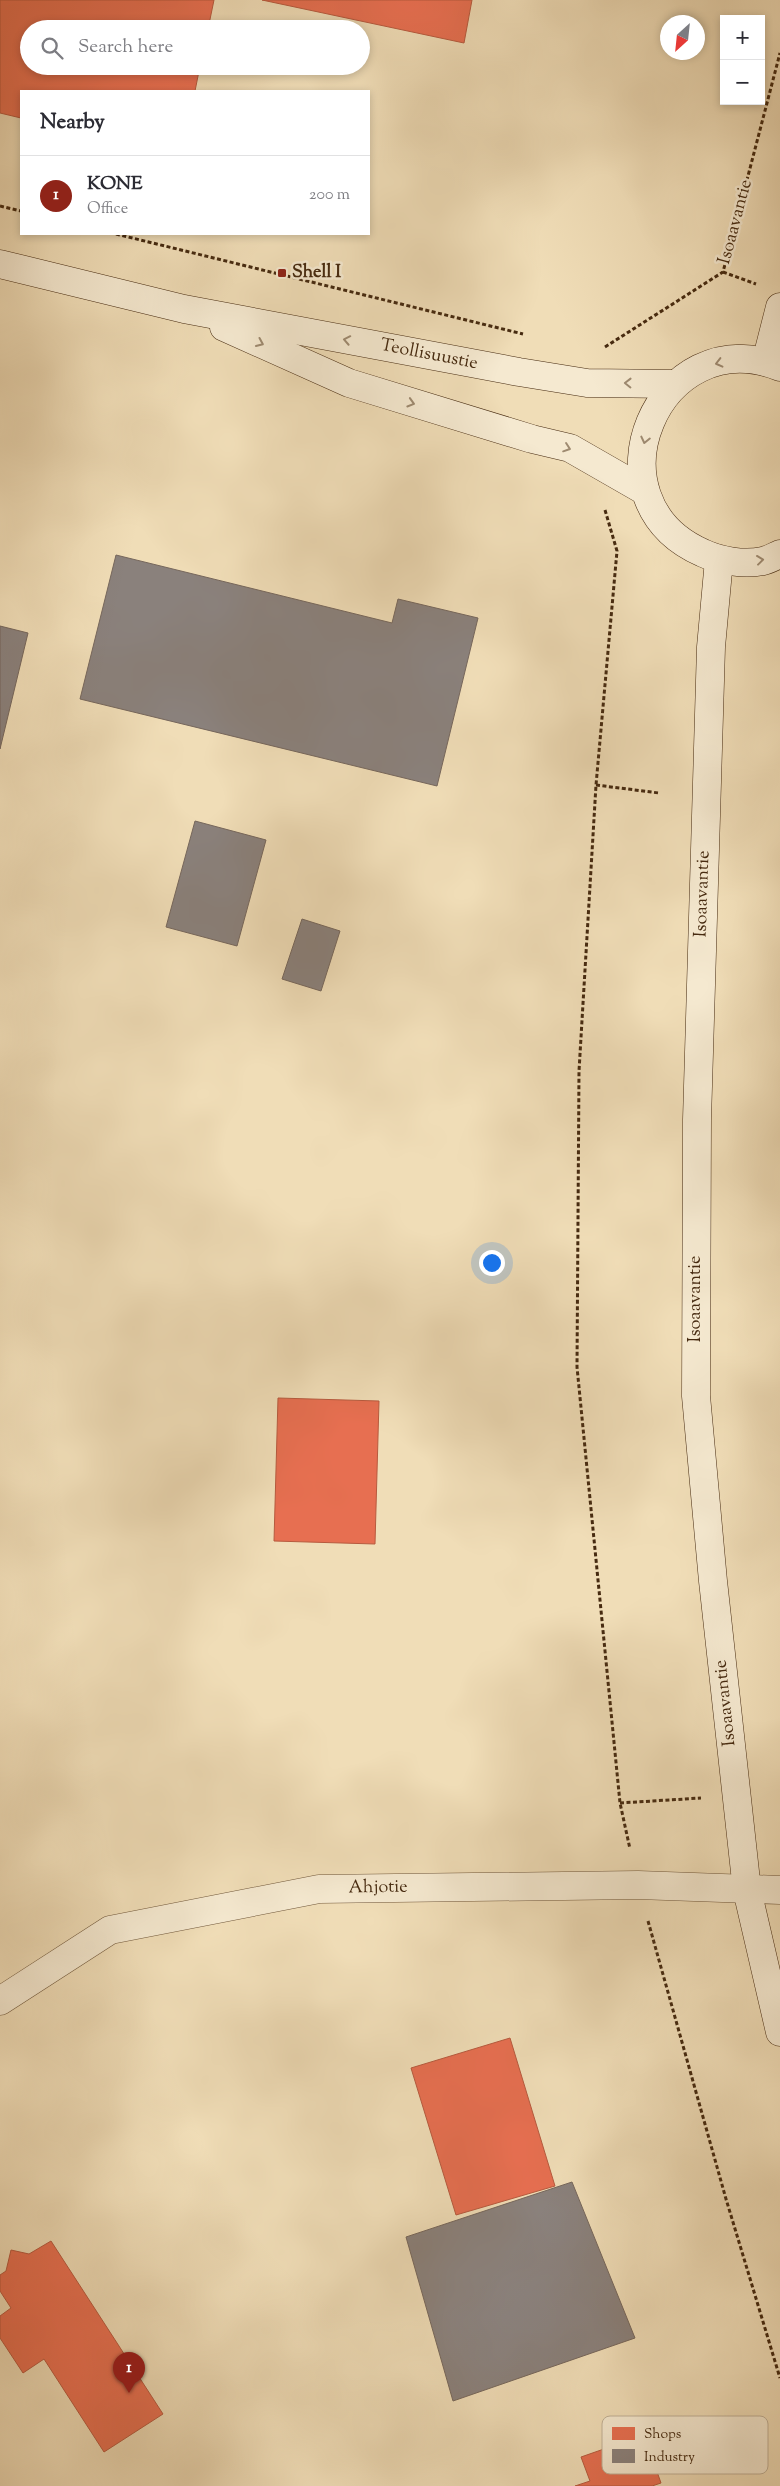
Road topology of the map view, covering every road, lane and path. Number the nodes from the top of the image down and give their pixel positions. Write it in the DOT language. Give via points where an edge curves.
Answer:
graph roads {
  1 [pos="780,53"];
  2 [pos="0,206"];
  3 [pos="20,211"];
  4 [pos="120,235"];
  5 [pos="0,264"];
  6 [pos="724,272"];
  7 [pos="772,297"];
  8 [pos="184,309"];
  9 [pos="529,336"];
  10 [pos="773,364"];
  11 [pos="587,383"];
  12 [pos="676,384"];
  13 [pos="645,491"];
  14 [pos="603,503"];
  15 [pos="780,554"];
  16 [pos="719,560"];
  17 [pos="596,785"];
  18 [pos="659,793"];
  19 [pos="737,1796"];
  20 [pos="620,1803"];
  21 [pos="638,1885"];
  22 [pos="747,1890"];
  23 [pos="780,1890"];
  24 [pos="0,2001"];
  25 [pos="780,2032"];
  26 [pos="780,2378"];
  1 -- 6 [label="path, Isoaavantie"];
  2 -- 3 [label="path"];
  4 -- 9 [label="path"];
  5 -- 8 [label="street, Teollisuustie"];
  6 -- 7 [label="path"];
  6 -- 11 [label="path, Isoaavantie" via="593,354"];
  7 -- 10 [label="street"];
  11 -- 8 [label="street, Teollisuustie, one-way"];
  8 -- 13 [label="street, Teollisuustie, one-way" via="349,384 570,448"];
  10 -- 12 [label="street, one-way" via="742,359 718,362"];
  12 -- 11 [label="street, Teollisuustie, one-way"];
  12 -- 13 [label="street, one-way" via="660,401 649,422 641,456"];
  13 -- 16 [label="street" via="661,522 687,546"];
  14 -- 17 [label="path" via="617,551"];
  16 -- 15 [label="street, one-way" via="763,562"];
  16 -- 19 [label="street, Isoaavantie" via="711,647 697,1100 696,1396"];
  17 -- 18 [label="path"];
  17 -- 20 [label="path" via="579,1072 577,1367"];
  19 -- 20 [label="path"];
  19 -- 22 [label="street, Isoaavantie"];
  20 -- 21 [label="path"];
  21 -- 22 [label="street, Ahjotie"];
  21 -- 24 [label="street, Ahjotie" via="319,1889 110,1930"];
  21 -- 26 [label="path"];
  22 -- 23 [label="street, Ahjotie"];
  22 -- 25 [label="street, Isoaavantie"];
}
